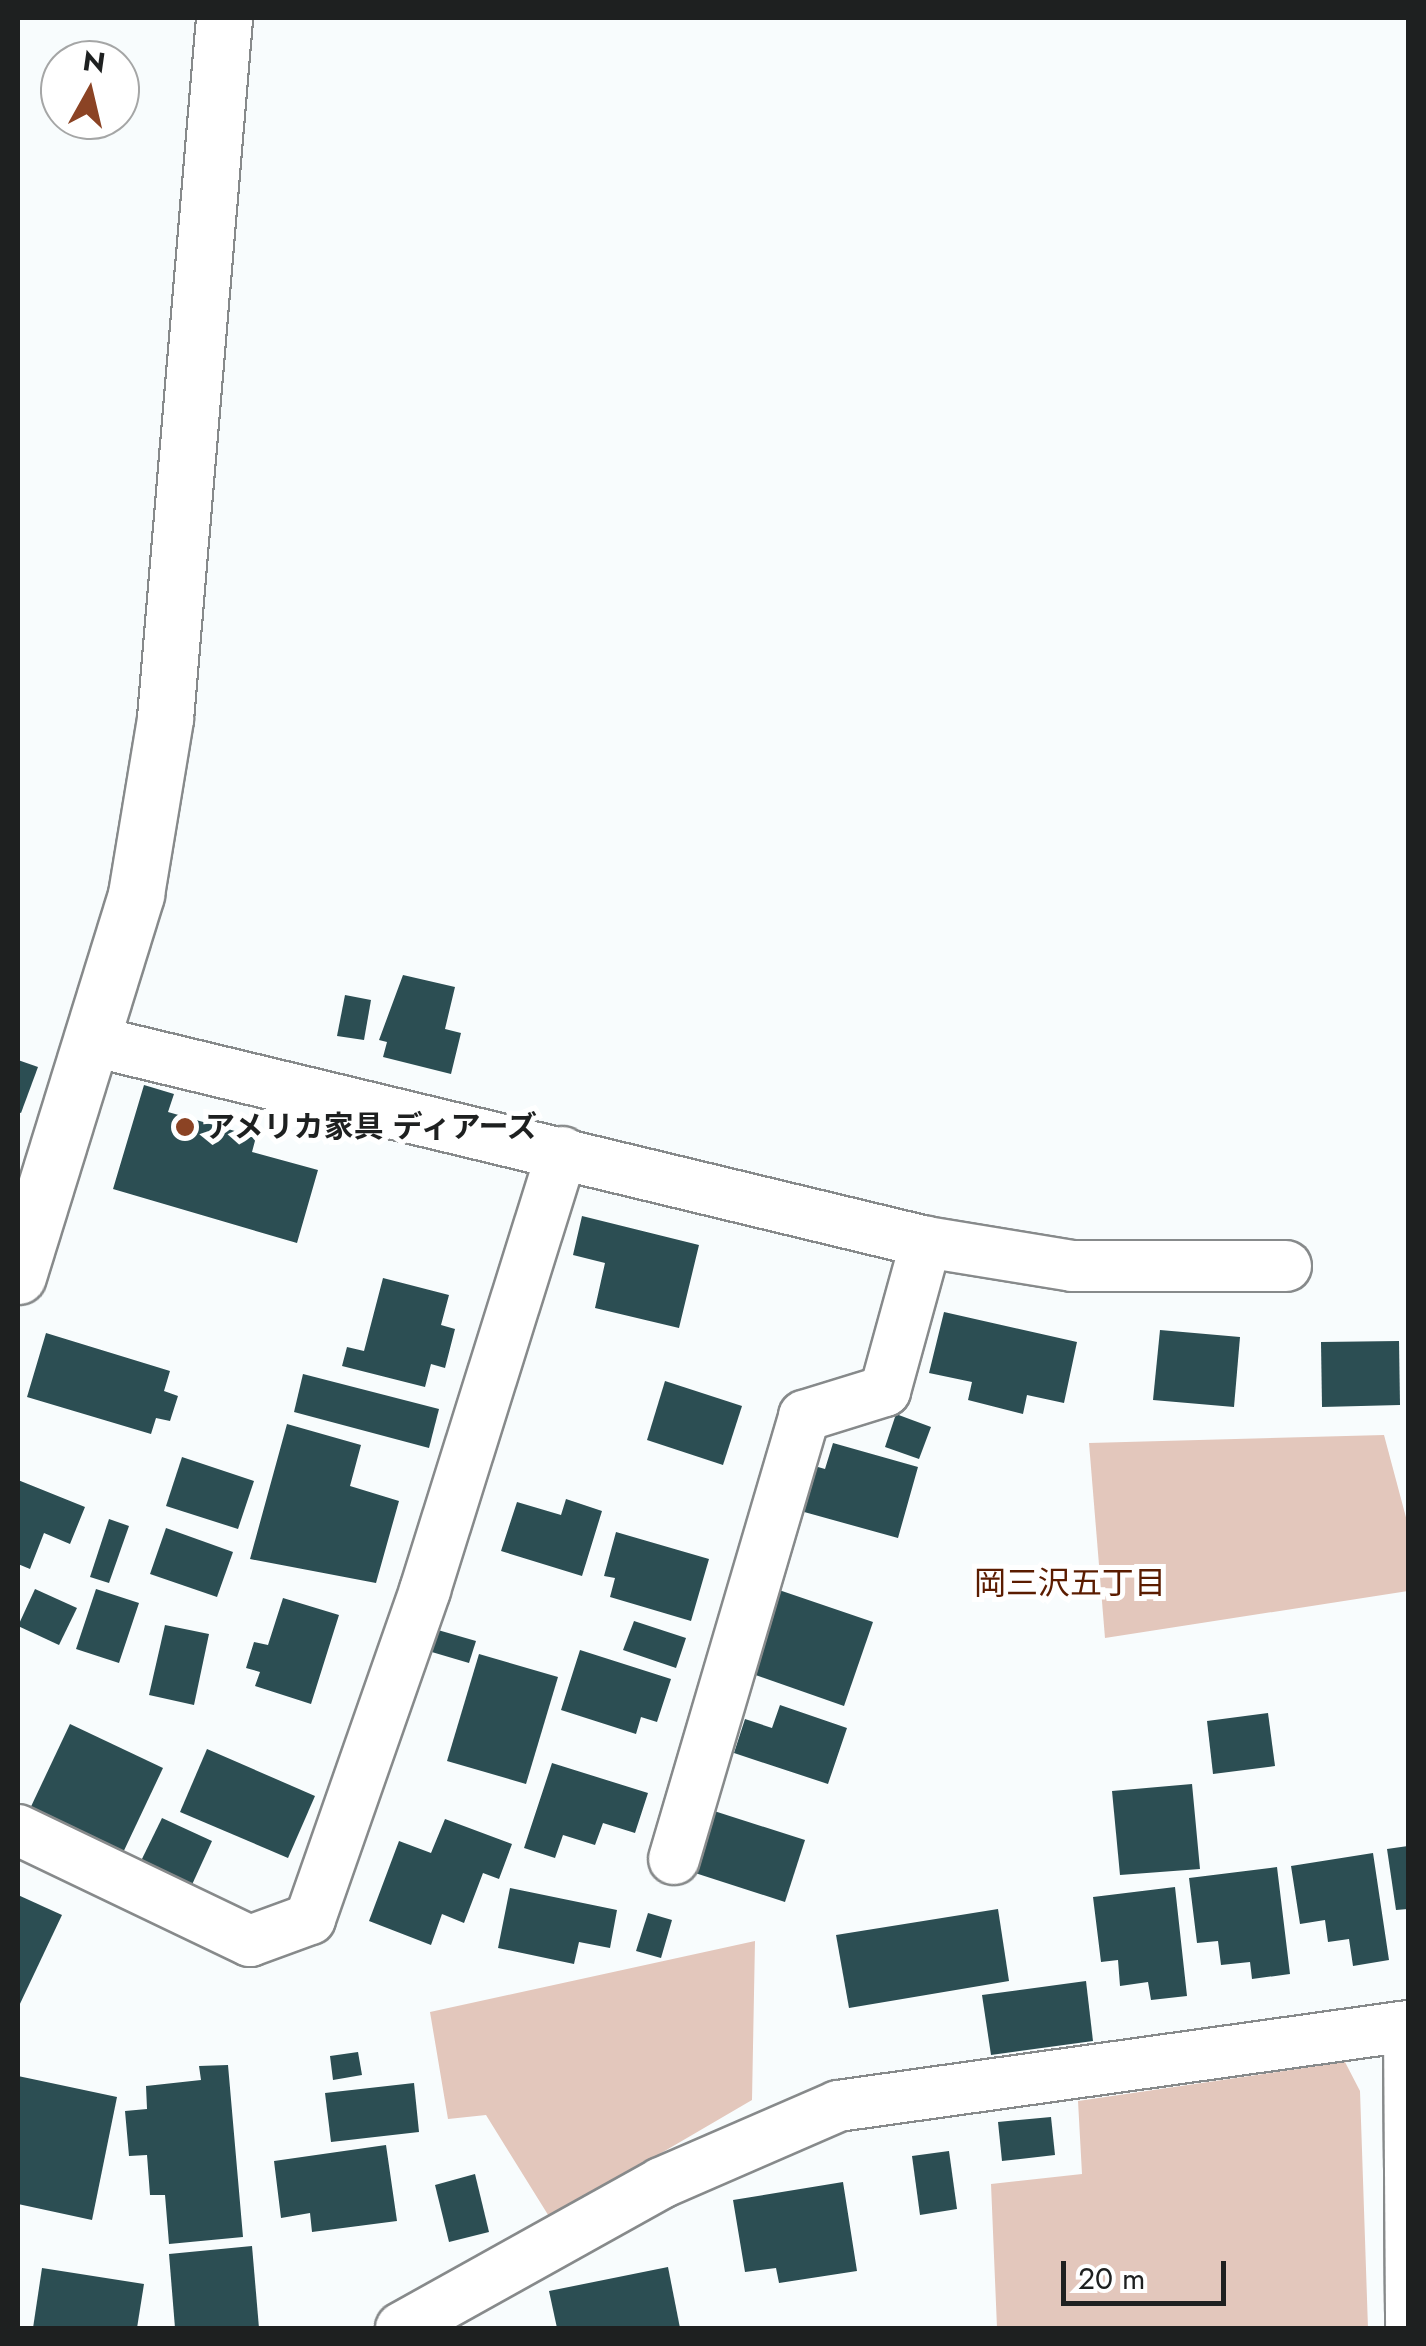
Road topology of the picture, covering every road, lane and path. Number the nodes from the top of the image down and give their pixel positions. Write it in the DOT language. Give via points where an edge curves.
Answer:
graph roads {
  1 [pos="224,18"];
  2 [pos="96,1042"];
  3 [pos="562,1152"];
  4 [pos="36,1165"];
  5 [pos="926,1242"];
  6 [pos="1286,1266"];
  7 [pos="18,1276"];
  8 [pos="18,1830"];
  9 [pos="674,1859"];
  10 [pos="1402,2026"];
  11 [pos="402,2328"];
  12 [pos="1398,2328"];
  1 -- 2 [label="street" via="164,718 136,894"];
  2 -- 3 [label="street"];
  2 -- 4 [label="street"];
  3 -- 5 [label="street"];
  3 -- 8 [label="street" via="426,1590 310,1919 250,1941"];
  4 -- 7 [label="street"];
  5 -- 6 [label="street" via="1072,1266"];
  5 -- 9 [label="street" via="885,1392 804,1416"];
  10 -- 11 [label="street" via="838,2106 661,2183"];
  10 -- 12 [label="lane"];
}
